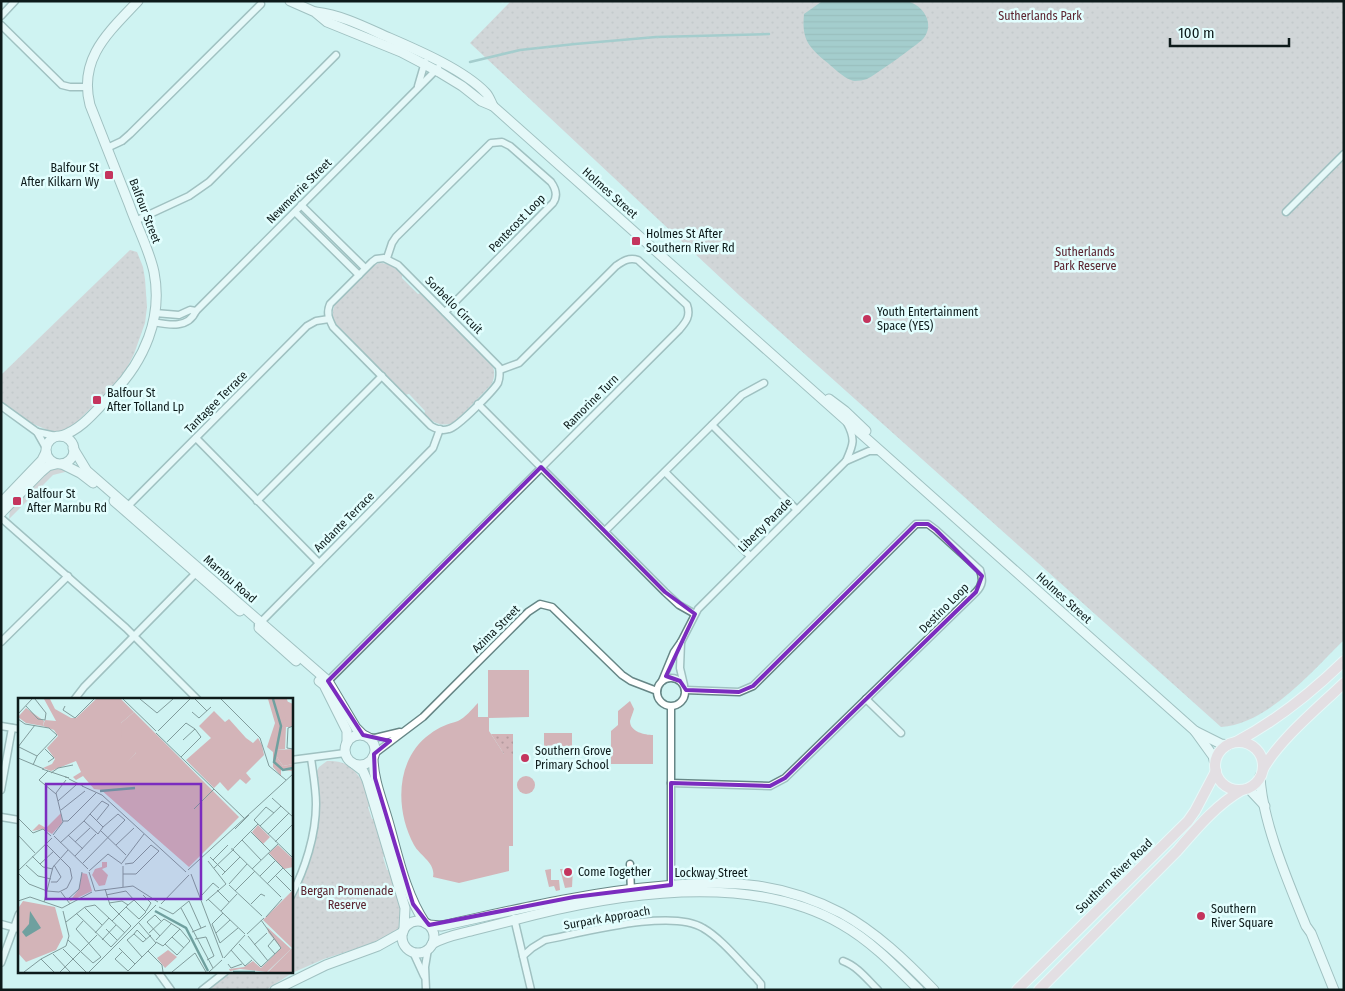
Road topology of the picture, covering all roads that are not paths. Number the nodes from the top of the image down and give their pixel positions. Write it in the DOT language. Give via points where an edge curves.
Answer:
graph roads {
  1 [pos="16,1"];
  2 [pos="138,1"];
  3 [pos="290,1"];
  4 [pos="261,4"];
  5 [pos="1,16"];
  6 [pos="1,25"];
  7 [pos="336,55"];
  8 [pos="426,60"];
  9 [pos="439,67"];
  10 [pos="86,87"];
  11 [pos="417,87"];
  12 [pos="107,148"];
  13 [pos="1344,154"];
  14 [pos="301,205"];
  15 [pos="295,212"];
  16 [pos="1286,212"];
  17 [pos="135,221"];
  18 [pos="387,258"];
  19 [pos="365,268"];
  20 [pos="358,275"];
  21 [pos="445,312"];
  22 [pos="154,318"];
  23 [pos="329,319"];
  24 [pos="500,370"];
  25 [pos="382,376"];
  26 [pos="800,379"];
  27 [pos="764,384"];
  28 [pos="478,404"];
  29 [pos="1,406"];
  30 [pos="847,422"];
  31 [pos="712,425"];
  32 [pos="80,426"];
  33 [pos="440,430"];
  34 [pos="37,432"];
  35 [pos="59,436"];
  36 [pos="196,438"];
  37 [pos="73,447"];
  38 [pos="46,450"];
  39 [pos="880,451"];
  40 [pos="846,461"];
  41 [pos="59,464"];
  42 [pos="542,467"];
  43 [pos="665,472"];
  44 [pos="917,483"];
  45 [pos="257,501"];
  46 [pos="1,503"];
  47 [pos="126,508"];
  48 [pos="797,510"];
  49 [pos="1,513"];
  50 [pos="1,518"];
  51 [pos="605,531"];
  52 [pos="750,556"];
  53 [pos="320,563"];
  54 [pos="195,574"];
  55 [pos="68,576"];
  56 [pos="694,614"];
  57 [pos="259,624"];
  58 [pos="135,637"];
  59 [pos="1,642"];
  60 [pos="681,642"];
  61 [pos="1344,660"];
  62 [pos="662,681"];
  63 [pos="1344,682"];
  64 [pos="326,683"];
  65 [pos="685,688"];
  66 [pos="657,691"];
  67 [pos="76,698"];
  68 [pos="196,698"];
  69 [pos="866,700"];
  70 [pos="671,707"];
  71 [pos="1,726"];
  72 [pos="15,729"];
  73 [pos="404,731"];
  74 [pos="1195,731"];
  75 [pos="901,734"];
  76 [pos="365,736"];
  77 [pos="347,743"];
  78 [pos="1232,744"];
  79 [pos="345,753"];
  80 [pos="374,755"];
  81 [pos="311,758"];
  82 [pos="292,760"];
  83 [pos="354,764"];
  84 [pos="1215,768"];
  85 [pos="1262,773"];
  86 [pos="671,783"];
  87 [pos="1244,789"];
  88 [pos="1,790"];
  89 [pos="1265,806"];
  90 [pos="1,817"];
  91 [pos="18,820"];
  92 [pos="630,864"];
  93 [pos="671,889"];
  94 [pos="631,893"];
  95 [pos="292,894"];
  96 [pos="512,910"];
  97 [pos="515,920"];
  98 [pos="1,924"];
  99 [pos="427,924"];
  100 [pos="1306,926"];
  101 [pos="16,928"];
  102 [pos="404,930"];
  103 [pos="378,946"];
  104 [pos="430,947"];
  105 [pos="410,950"];
  106 [pos="1319,954"];
  107 [pos="522,956"];
  108 [pos="843,961"];
  109 [pos="1,963"];
  110 [pos="159,974"];
  111 [pos="222,974"];
  112 [pos="425,980"];
  113 [pos="171,990"];
  114 [pos="202,990"];
  115 [pos="276,990"];
  116 [pos="426,990"];
  117 [pos="531,990"];
  118 [pos="761,990"];
  119 [pos="878,990"];
  120 [pos="919,990"];
  121 [pos="934,990"];
  122 [pos="1017,990"];
  123 [pos="1039,990"];
  124 [pos="1329,990"];
  125 [pos="1334,990"];
  126 [pos="1338,990"];
  1 -- 5 [label="street"];
  2 -- 10 [label="street, Balfour Street" via="96,50"];
  3 -- 8 [label="street, Holmes Street" via="328,22"];
  4 -- 12 [label="street" via="130,134"];
  6 -- 10 [label="street" via="62,85"];
  7 -- 17 [label="street" via="209,182 189,196"];
  8 -- 9 [label="street, Holmes Street"];
  8 -- 11 [label="street, Newmerrie Street"];
  9 -- 11 [label="street, Newmerrie Street"];
  9 -- 26 [label="street, Holmes Street" via="481,101 493,106"];
  10 -- 12 [label="street, Balfour Street"];
  11 -- 14 [label="street, Newmerrie Street"];
  12 -- 17 [label="street, Balfour Street"];
  13 -- 16 [label="street"];
  14 -- 15 [label="street, Newmerrie Street"];
  14 -- 19 [label="street"];
  15 -- 20 [label="street"];
  15 -- 22 [label="street, Newmerrie Street" via="196,310 193,318 170,324"];
  17 -- 22 [label="street, Balfour Street" via="153,271 156,290"];
  18 -- 19 [label="street" via="376,259"];
  18 -- 21 [label="street, Sorbello Circuit"];
  18 -- 21 [label="street, Pentecost Loop" via="396,237 491,144 502,142 510,146 551,182 556,194 554,203"];
  19 -- 20 [label="street"];
  20 -- 23 [label="street" via="330,304"];
  21 -- 24 [label="street, Sorbello Circuit"];
  22 -- 32 [label="street, Balfour Street" via="145,348 132,372"];
  23 -- 25 [label="street" via="333,327"];
  23 -- 36 [label="street, Tantagee Terrace" via="307,326"];
  24 -- 28 [label="street" via="497,384"];
  24 -- 42 [label="street, Ramorine Turn" via="519,363 624,260 638,260 687,305 688,319 679,330"];
  25 -- 33 [label="street" via="430,426"];
  25 -- 45 [label="street"];
  26 -- 30 [label="street, Holmes Street"];
  26 -- 44 [label="street, Holmes Street" via="845,411 900,461"];
  27 -- 31 [label="street" via="742,395"];
  28 -- 33 [label="street" via="454,427"];
  28 -- 42 [label="street"];
  29 -- 34 [label="street"];
  30 -- 39 [label="street, Holmes Street"];
  30 -- 40 [label="street, Liberty Parade" via="854,440"];
  31 -- 43 [label="street"];
  31 -- 48 [label="street"];
  32 -- 35 [label="street, Balfour Street"];
  32 -- 37 [label="street, Balfour Street"];
  33 -- 53 [label="street, Andante Terrace" via="433,448"];
  34 -- 35 [label="street"];
  34 -- 38 [label="street"];
  35 -- 37 [label="street" via="70,441"];
  35 -- 38 [label="street" via="49,441"];
  36 -- 45 [label="street"];
  36 -- 47 [label="street, Tantagee Terrace"];
  37 -- 41 [label="street" via="71,458"];
  37 -- 47 [label="street, Marnbu Road" via="87,471"];
  38 -- 41 [label="street" via="48,458"];
  38 -- 46 [label="street" via="42,460"];
  39 -- 40 [label="street" via="869,451"];
  39 -- 44 [label="street, Holmes Street"];
  40 -- 48 [label="street, Liberty Parade"];
  41 -- 47 [label="street, Marnbu Road" via="80,473"];
  41 -- 49 [label="street" via="48,466"];
  42 -- 51 [label="street"];
  42 -- 64 [label="street, Ramorine Turn"];
  43 -- 51 [label="street"];
  43 -- 52 [label="street"];
  44 -- 74 [label="street, Holmes Street"];
  45 -- 53 [label="street"];
  47 -- 54 [label="street, Marnbu Road"];
  47 -- 57 [label="street, Marnbu Road"];
  48 -- 52 [label="street, Liberty Parade"];
  50 -- 55 [label="street"];
  51 -- 56 [label="street" via="677,603"];
  52 -- 56 [label="street, Liberty Parade"];
  53 -- 57 [label="street, Andante Terrace"];
  54 -- 57 [label="street, Marnbu Road"];
  54 -- 58 [label="street"];
  55 -- 58 [label="street"];
  55 -- 59 [label="street"];
  56 -- 60 [label="street, Liberty Parade"];
  57 -- 64 [label="street, Marnbu Road"];
  58 -- 67 [label="street"];
  58 -- 68 [label="street"];
  60 -- 62 [label="street, Liberty Parade"];
  60 -- 65 [label="street, Liberty Parade" via="680,668"];
  61 -- 78 [label="main road" via="1310,692"];
  62 -- 65 [label="street" via="673,678"];
  62 -- 66 [label="street"];
  63 -- 85 [label="main road" via="1282,743"];
  64 -- 76 [label="street, Marnbu Road" via="356,728"];
  64 -- 77 [label="street, Marnbu Road" via="347,730"];
  65 -- 69 [label="street, Destino Loop" via="739,692 752,686 916,524 928,524 980,570 982,582 976,592"];
  65 -- 70 [label="street" via="682,702"];
  66 -- 70 [label="street" via="662,704"];
  66 -- 73 [label="street, Azima Street" via="631,682 552,607 540,604"];
  69 -- 75 [label="street"];
  69 -- 86 [label="street, Destino Loop" via="785,778 770,786"];
  70 -- 86 [label="street"];
  71 -- 72 [label="street"];
  72 -- 88 [label="street"];
  73 -- 76 [label="street" via="375,738"];
  73 -- 80 [label="street"];
  74 -- 78 [label="street, Holmes Street" via="1221,744"];
  74 -- 84 [label="street, Holmes Street" via="1213,756"];
  76 -- 77 [label="street" via="353,737"];
  76 -- 80 [label="street" via="374,744"];
  77 -- 79 [label="street"];
  78 -- 84 [label="main road" via="1221,750"];
  78 -- 85 [label="main road" via="1247,744 1256,750 1262,759"];
  79 -- 81 [label="street"];
  79 -- 83 [label="street"];
  80 -- 83 [label="street" via="363,765"];
  80 -- 99 [label="street" via="375,778 404,877 413,904"];
  81 -- 82 [label="street"];
  81 -- 95 [label="street" via="315,817 304,866"];
  83 -- 102 [label="street" via="367,780 405,908"];
  84 -- 87 [label="main road" via="1225,785 1236,790"];
  84 -- 122 [label="main road, Southern River Road" via="1188,821"];
  85 -- 87 [label="main road" via="1256,783"];
  85 -- 89 [label="street"];
  86 -- 93 [label="street"];
  87 -- 89 [label="street" via="1250,790"];
  87 -- 123 [label="main road" via="1223,803 1190,835 1177,852"];
  89 -- 100 [label="street"];
  90 -- 91 [label="street"];
  92 -- 94 [label="street"];
  93 -- 94 [label="street, Lockway Street"];
  93 -- 120 [label="street, Lockway Street" via="752,894 818,913 862,938"];
  93 -- 121 [label="street, Lockway Street" via="732,883 783,891 817,903 860,925 892,949"];
  94 -- 96 [label="street, Lockway Street" via="574,897"];
  94 -- 97 [label="street, Lockway Street"];
  96 -- 97 [label="street"];
  96 -- 99 [label="street, Lockway Street" via="441,926"];
  97 -- 104 [label="street, Lockway Street" via="443,938"];
  97 -- 107 [label="street"];
  98 -- 101 [label="street"];
  99 -- 102 [label="street" via="414,921"];
  99 -- 104 [label="street" via="433,932"];
  100 -- 106 [label="street"];
  100 -- 124 [label="street"];
  101 -- 109 [label="street"];
  102 -- 103 [label="street"];
  102 -- 105 [label="street" via="402,940"];
  103 -- 105 [label="street"];
  103 -- 115 [label="street" via="326,965"];
  104 -- 105 [label="street" via="418,952"];
  104 -- 112 [label="street"];
  105 -- 112 [label="street"];
  106 -- 125 [label="street"];
  106 -- 126 [label="street" via="1330,967"];
  107 -- 117 [label="street"];
  107 -- 118 [label="street, Surpark Approach" via="545,940 640,922 693,923 722,944 756,978"];
  108 -- 119 [label="street" via="850,963"];
  110 -- 113 [label="street"];
  111 -- 114 [label="street"];
  112 -- 116 [label="street"];
}
